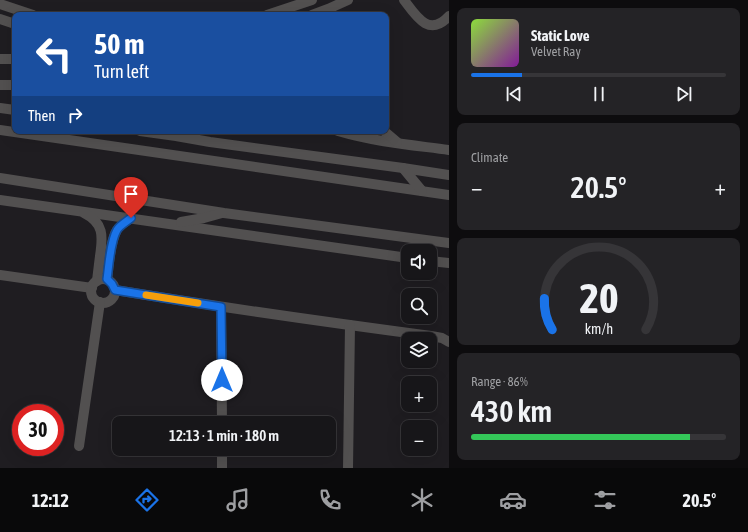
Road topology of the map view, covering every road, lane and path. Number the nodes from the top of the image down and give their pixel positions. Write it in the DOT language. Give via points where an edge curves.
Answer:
graph roads {
  1 [pos="312,0"];
  2 [pos="348,0"];
  3 [pos="404,0"];
  4 [pos="0,4"];
  5 [pos="24,12"];
  6 [pos="276,12"];
  7 [pos="320,12"];
  8 [pos="449,16"];
  9 [pos="0,20"];
  10 [pos="12,23"];
  11 [pos="0,59"];
  12 [pos="12,59"];
  13 [pos="0,85"];
  14 [pos="12,85"];
  15 [pos="0,108"];
  16 [pos="12,110"];
  17 [pos="0,130"];
  18 [pos="12,132"];
  19 [pos="28,134"];
  20 [pos="162,134"];
  21 [pos="199,134"];
  22 [pos="349,134"];
  23 [pos="388,134"];
  24 [pos="210,142"];
  25 [pos="398,143"];
  26 [pos="449,150"];
  27 [pos="403,168"];
  28 [pos="449,175"];
  29 [pos="0,178"];
  30 [pos="422,191"];
  31 [pos="449,195"];
  32 [pos="0,200"];
  33 [pos="83,212"];
  34 [pos="224,213"];
  35 [pos="131,218"];
  36 [pos="163,223"];
  37 [pos="449,243"];
  38 [pos="401,257"];
  39 [pos="437,262"];
  40 [pos="449,263"];
  41 [pos="0,275"];
  42 [pos="98,283"];
  43 [pos="115,290"];
  44 [pos="100,302"];
  45 [pos="221,307"];
  46 [pos="350,325"];
  47 [pos="449,342"];
  48 [pos="222,416"];
  49 [pos="79,446"];
  50 [pos="222,456"];
  51 [pos="222,468"];
  52 [pos="348,468"];
  1 -- 6 [label="street"];
  2 -- 7 [label="street"];
  3 -- 8 [label="street" via="420,20 427,24 436,25 444,22"];
  4 -- 5 [label="street"];
  9 -- 10 [label="street"];
  11 -- 12 [label="street"];
  13 -- 14 [label="street"];
  15 -- 16 [label="street"];
  17 -- 18 [label="street"];
  19 -- 30 [label="street"];
  20 -- 24 [label="street"];
  21 -- 24 [label="street"];
  22 -- 25 [label="street"];
  23 -- 25 [label="street"];
  24 -- 27 [label="street"];
  25 -- 26 [label="street"];
  27 -- 28 [label="street"];
  27 -- 30 [label="street"];
  29 -- 34 [label="street"];
  30 -- 31 [label="street"];
  32 -- 33 [label="street"];
  33 -- 35 [label="street"];
  33 -- 42 [label="street" via="92,216 102,234"];
  34 -- 36 [label="street" via="184,222"];
  34 -- 37 [label="street"];
  35 -- 36 [label="street"];
  35 -- 42 [label="street" via="117,229"];
  36 -- 38 [label="street"];
  39 -- 40 [label="street"];
  41 -- 42 [label="street"];
  42 -- 43 [label="street" via="112,284"];
  42 -- 44 [label="street" via="92,295"];
  43 -- 44 [label="street" via="109,301"];
  43 -- 45 [label="street"];
  44 -- 49 [label="street"];
  45 -- 46 [label="street"];
  45 -- 48 [label="street"];
  46 -- 47 [label="street" via="431,336"];
  46 -- 52 [label="street"];
  50 -- 51 [label="street"];
}
